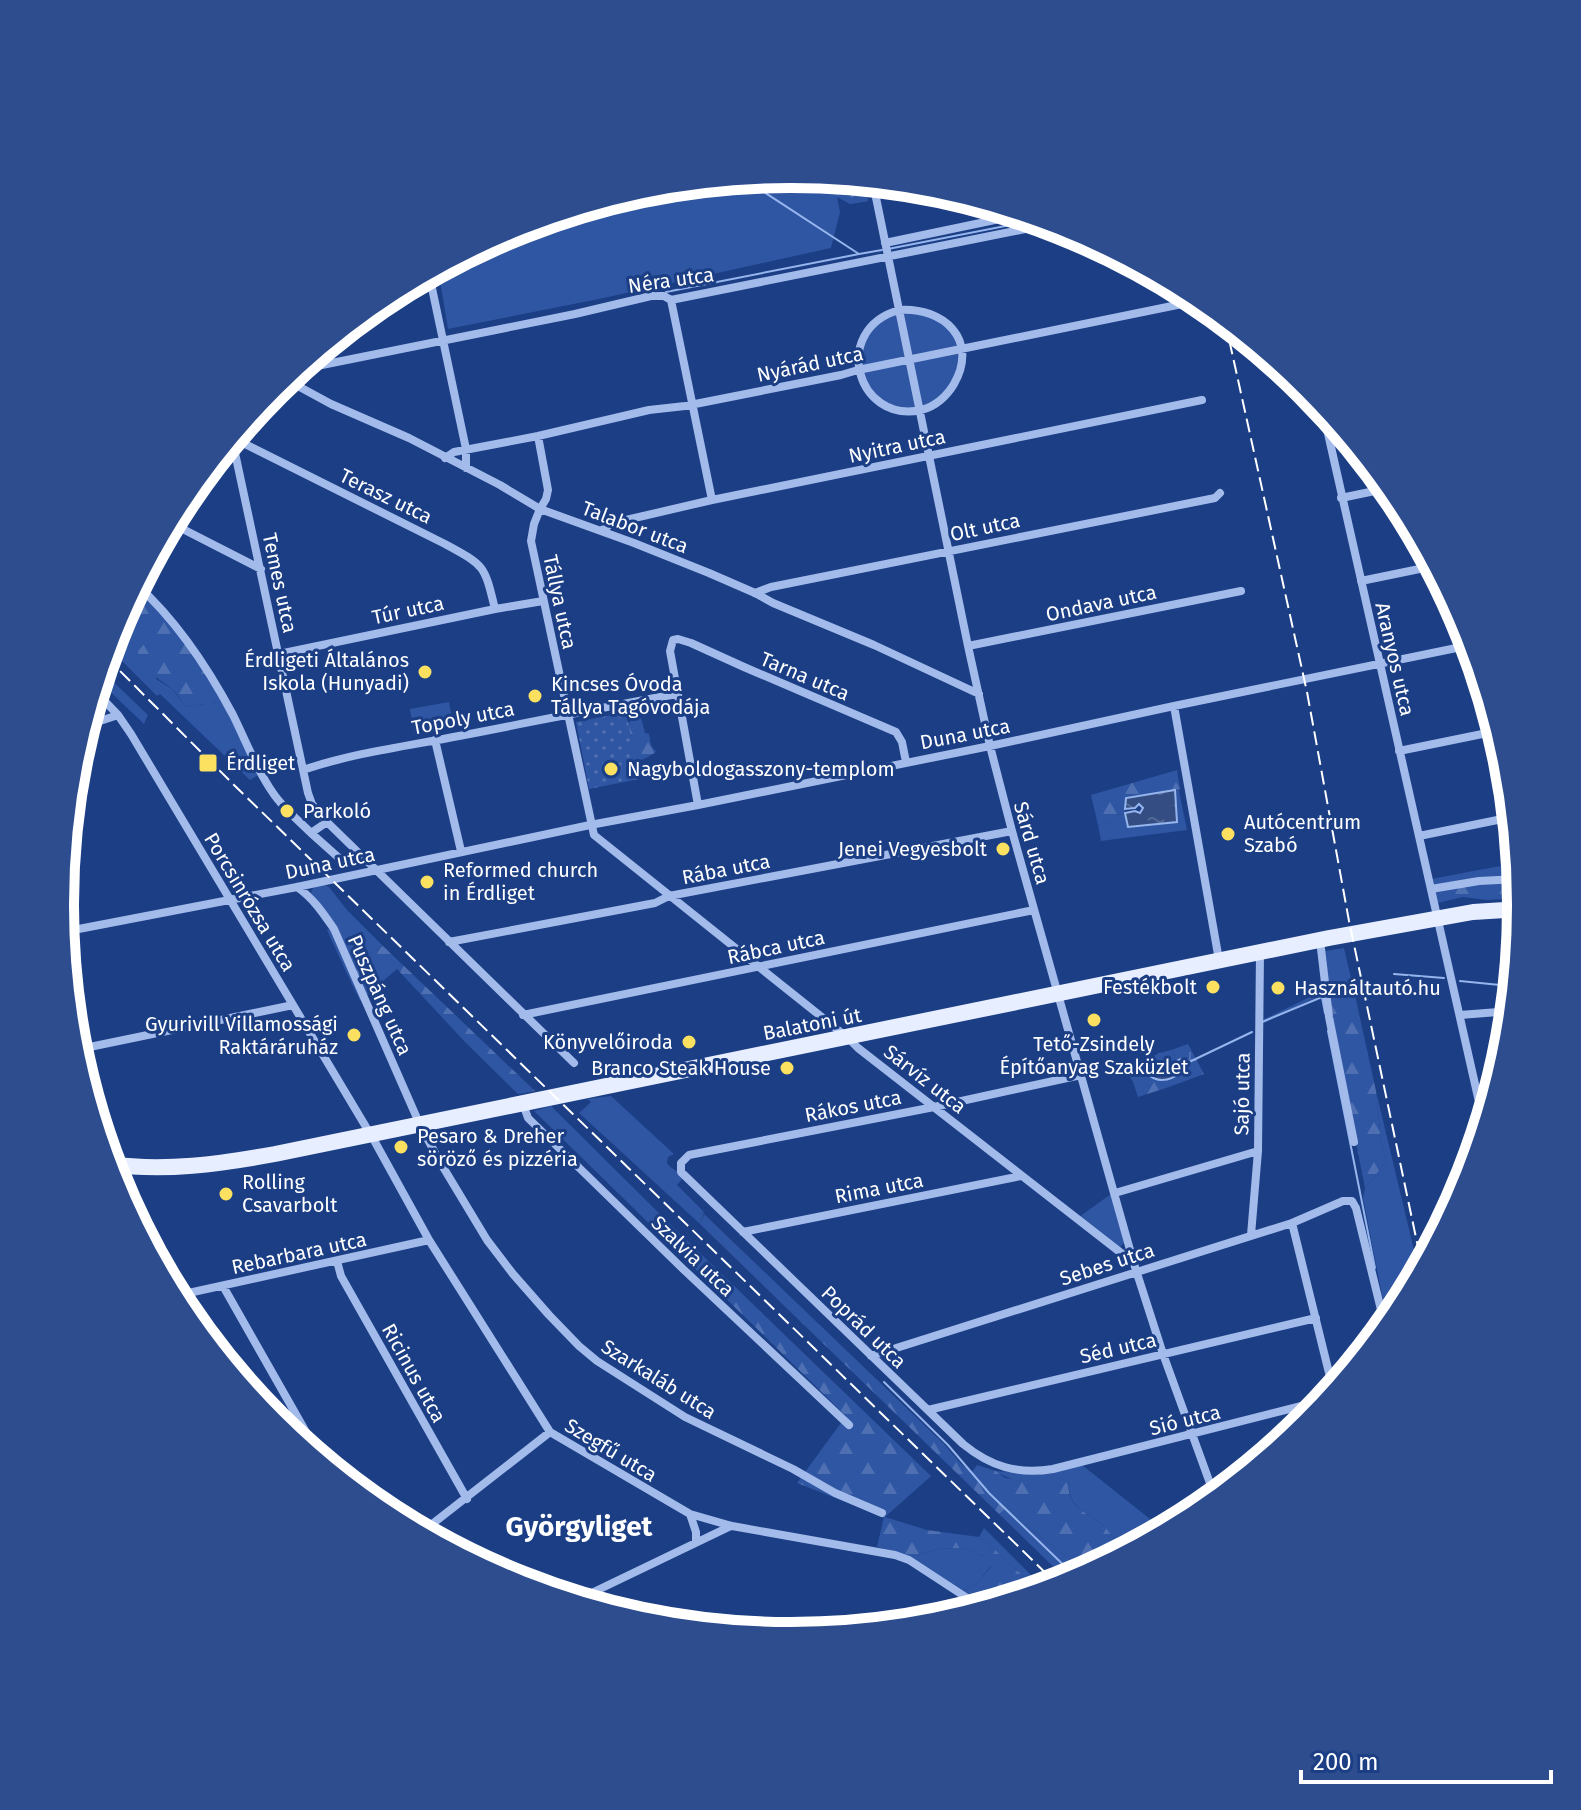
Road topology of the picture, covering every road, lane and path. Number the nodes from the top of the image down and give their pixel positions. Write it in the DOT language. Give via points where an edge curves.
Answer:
graph roads {
  1 [pos="875,194"];
  2 [pos="997,220"];
  3 [pos="1026,229"];
  4 [pos="885,243"];
  5 [pos="888,257"];
  6 [pos="431,285"];
  7 [pos="671,300"];
  8 [pos="1182,304"];
  9 [pos="899,310"];
  10 [pos="442,340"];
  11 [pos="963,349"];
  12 [pos="910,360"];
  13 [pos="319,366"];
  14 [pos="858,370"];
  15 [pos="297,386"];
  16 [pos="1202,400"];
  17 [pos="692,404"];
  18 [pos="920,410"];
  19 [pos="1329,433"];
  20 [pos="538,436"];
  21 [pos="243,444"];
  22 [pos="466,449"];
  23 [pos="236,452"];
  24 [pos="930,456"];
  25 [pos="445,458"];
  26 [pos="466,468"];
  27 [pos="1375,491"];
  28 [pos="1220,493"];
  29 [pos="1341,498"];
  30 [pos="712,500"];
  31 [pos="540,509"];
  32 [pos="182,528"];
  33 [pos="602,530"];
  34 [pos="949,551"];
  35 [pos="1422,568"];
  36 [pos="261,569"];
  37 [pos="1361,581"];
  38 [pos="1241,591"];
  39 [pos="755,593"];
  40 [pos="145,594"];
  41 [pos="543,601"];
  42 [pos="495,609"];
  43 [pos="968,646"];
  44 [pos="1458,648"];
  45 [pos="279,654"];
  46 [pos="1380,664"];
  47 [pos="677,694"];
  48 [pos="979,694"];
  49 [pos="104,700"];
  50 [pos="1174,706"];
  51 [pos="568,713"];
  52 [pos="118,715"];
  53 [pos="98,722"];
  54 [pos="1486,733"];
  55 [pos="435,740"];
  56 [pos="990,746"];
  57 [pos="1399,751"];
  58 [pos="906,762"];
  59 [pos="303,770"];
  60 [pos="698,805"];
  61 [pos="1502,819"];
  62 [pos="327,822"];
  63 [pos="590,825"];
  64 [pos="1012,831"];
  65 [pos="311,833"];
  66 [pos="1419,836"];
  67 [pos="461,851"];
  68 [pos="339,858"];
  69 [pos="375,870"];
  70 [pos="1506,880"];
  71 [pos="297,887"];
  72 [pos="1431,889"];
  73 [pos="669,896"];
  74 [pos="230,899"];
  75 [pos="1034,910"];
  76 [pos="1507,910"];
  77 [pos="1437,918"];
  78 [pos="75,930"];
  79 [pos="1320,940"];
  80 [pos="449,942"];
  81 [pos="1260,952"];
  82 [pos="1219,961"];
  83 [pos="759,966"];
  84 [pos="1058,994"];
  85 [pos="293,1005"];
  86 [pos="1499,1012"];
  87 [pos="523,1015"];
  88 [pos="1460,1015"];
  89 [pos="848,1038"];
  90 [pos="88,1047"];
  91 [pos="574,1063"];
  92 [pos="1081,1075"];
  93 [pos="1479,1098"];
  94 [pos="1480,1101"];
  95 [pos="523,1104"];
  96 [pos="934,1107"];
  97 [pos="420,1125"];
  98 [pos="370,1134"];
  99 [pos="1354,1142"];
  100 [pos="1258,1151"];
  101 [pos="681,1163"];
  102 [pos="124,1166"];
  103 [pos="1021,1176"];
  104 [pos="1115,1193"];
  105 [pos="1292,1223"];
  106 [pos="743,1232"];
  107 [pos="1251,1235"];
  108 [pos="429,1240"];
  109 [pos="337,1261"];
  110 [pos="1136,1268"];
  111 [pos="223,1286"];
  112 [pos="189,1293"];
  113 [pos="1381,1310"];
  114 [pos="1316,1318"];
  115 [pos="1163,1354"];
  116 [pos="871,1356"];
  117 [pos="1330,1376"];
  118 [pos="1303,1406"];
  119 [pos="928,1410"];
  120 [pos="849,1425"];
  121 [pos="550,1432"];
  122 [pos="307,1433"];
  123 [pos="1193,1434"];
  124 [pos="1053,1469"];
  125 [pos="1211,1485"];
  126 [pos="467,1499"];
  127 [pos="882,1513"];
  128 [pos="690,1514"];
  129 [pos="431,1525"];
  130 [pos="732,1526"];
  131 [pos="696,1542"];
  132 [pos="592,1593"];
  133 [pos="968,1599"];
  1 -- 4 [label="street, Sárd utca"];
  2 -- 4 [label="street"];
  3 -- 5 [label="street, Néra utca"];
  4 -- 5 [label="street, Sárd utca"];
  5 -- 7 [label="street, Néra utca"];
  5 -- 9 [label="street, Sárd utca"];
  6 -- 10 [label="street"];
  7 -- 10 [label="street, Néra utca" via="651,296"];
  7 -- 17 [label="street"];
  8 -- 11 [label="street, Nyárád utca"];
  9 -- 11 [label="street" via="943,321 953,328"];
  9 -- 12 [label="street, Sárd utca"];
  9 -- 14 [label="street" via="872,326 858,354"];
  10 -- 13 [label="street, Néra utca"];
  10 -- 22 [label="street"];
  11 -- 12 [label="street, Nyárád utca"];
  11 -- 18 [label="street" via="951,388"];
  12 -- 14 [label="street, Nyárád utca"];
  12 -- 18 [label="street, Sárd utca"];
  14 -- 17 [label="street, Nyárád utca"];
  14 -- 18 [label="street" via="882,403"];
  15 -- 25 [label="street, Talabor utca"];
  16 -- 24 [label="street, Nyitra utca"];
  17 -- 20 [label="street, Nyárád utca"];
  17 -- 30 [label="street"];
  18 -- 24 [label="street, Sárd utca"];
  19 -- 29 [label="street, Aranyos utca"];
  20 -- 22 [label="street, Nyárád utca"];
  20 -- 31 [label="street, Tállya utca" via="548,490"];
  21 -- 42 [label="street, Terasz utca" via="474,560 485,573"];
  22 -- 25 [label="street, Nyárád utca"];
  22 -- 26 [label="street"];
  23 -- 36 [label="street, Temes utca"];
  24 -- 30 [label="street, Nyitra utca"];
  24 -- 34 [label="street, Sárd utca"];
  25 -- 26 [label="street, Talabor utca"];
  26 -- 31 [label="street, Talabor utca"];
  27 -- 29 [label="street"];
  28 -- 34 [label="street, Olt utca"];
  29 -- 37 [label="street, Aranyos utca"];
  30 -- 33 [label="street, Nyitra utca"];
  31 -- 33 [label="street, Talabor utca"];
  31 -- 41 [label="street, Tállya utca" via="531,541"];
  32 -- 36 [label="street"];
  33 -- 39 [label="street, Talabor utca"];
  34 -- 39 [label="street, Olt utca"];
  34 -- 43 [label="street, Sárd utca"];
  35 -- 37 [label="street"];
  36 -- 45 [label="street, Temes utca"];
  37 -- 46 [label="street, Aranyos utca"];
  38 -- 43 [label="street, Ondava utca"];
  39 -- 48 [label="street, Talabor utca"];
  40 -- 65 [label="street" via="204,665 273,793"];
  41 -- 42 [label="street, Túr utca"];
  41 -- 51 [label="street, Tállya utca"];
  42 -- 45 [label="street, Túr utca"];
  43 -- 48 [label="street, Sárd utca"];
  44 -- 46 [label="street, Duna utca"];
  45 -- 59 [label="street, Temes utca"];
  46 -- 50 [label="street, Duna utca"];
  46 -- 57 [label="street, Aranyos utca"];
  47 -- 51 [label="street, Topoly utca"];
  47 -- 58 [label="street, Tarna utca" via="670,651 678,639 896,732"];
  47 -- 60 [label="street"];
  48 -- 56 [label="street, Sárd utca"];
  49 -- 52 [label="street, Porcsinrózsa utca"];
  50 -- 56 [label="street, Duna utca"];
  50 -- 82 [label="street"];
  51 -- 55 [label="street, Topoly utca"];
  51 -- 63 [label="street, Tállya utca"];
  52 -- 53 [label="street"];
  52 -- 74 [label="street, Porcsinrózsa utca"];
  54 -- 57 [label="street"];
  55 -- 59 [label="street, Topoly utca"];
  55 -- 67 [label="street"];
  56 -- 58 [label="street, Duna utca"];
  56 -- 64 [label="street, Sárd utca"];
  57 -- 66 [label="street, Aranyos utca"];
  58 -- 60 [label="street, Duna utca"];
  59 -- 62 [label="street, Temes utca" via="312,804"];
  60 -- 63 [label="street, Duna utca"];
  61 -- 66 [label="street"];
  62 -- 65 [label="street"];
  62 -- 69 [label="street, Temes utca"];
  63 -- 67 [label="street, Duna utca"];
  63 -- 73 [label="street, Sárvíz utca" via="597,840"];
  64 -- 73 [label="street, Rába utca"];
  64 -- 75 [label="street, Sárd utca"];
  65 -- 68 [label="street"];
  66 -- 72 [label="street, Aranyos utca"];
  67 -- 69 [label="street, Duna utca"];
  69 -- 71 [label="street, Duna utca"];
  69 -- 80 [label="street"];
  70 -- 72 [label="street"];
  71 -- 74 [label="street, Duna utca"];
  71 -- 97 [label="street, Puszpáng utca" via="334,929"];
  72 -- 77 [label="street, Aranyos utca"];
  73 -- 80 [label="street, Rába utca"];
  73 -- 83 [label="street, Sárvíz utca"];
  74 -- 78 [label="street, Duna utca"];
  74 -- 85 [label="street, Porcsinrózsa utca"];
  75 -- 83 [label="street, Rábca utca"];
  75 -- 84 [label="street, Sárd utca"];
  76 -- 77 [label="main road, Balatoni út"];
  77 -- 79 [label="main road, Balatoni út"];
  77 -- 88 [label="street, Aranyos utca"];
  79 -- 81 [label="main road, Balatoni út"];
  79 -- 99 [label="street"];
  80 -- 87 [label="street"];
  81 -- 82 [label="main road, Balatoni út"];
  81 -- 100 [label="street, Sajó utca"];
  82 -- 84 [label="main road, Balatoni út"];
  83 -- 87 [label="street, Rábca utca"];
  83 -- 89 [label="street, Sárvíz utca"];
  84 -- 89 [label="main road, Balatoni út"];
  84 -- 92 [label="street, Sárd utca"];
  85 -- 90 [label="street"];
  85 -- 98 [label="street, Porcsinrózsa utca"];
  86 -- 88 [label="street"];
  87 -- 91 [label="street"];
  88 -- 93 [label="street, Aranyos utca"];
  89 -- 95 [label="main road, Balatoni út"];
  89 -- 96 [label="street, Sárvíz utca"];
  92 -- 96 [label="street, Rákos utca"];
  92 -- 104 [label="street, Sárd utca"];
  93 -- 94 [label="street, Aranyos utca"];
  95 -- 97 [label="main road, Balatoni út"];
  95 -- 120 [label="street, Szalvia utca" via="528,1118"];
  96 -- 101 [label="street, Rákos utca" via="689,1155"];
  96 -- 103 [label="street, Sárvíz utca"];
  97 -- 98 [label="main road, Balatoni út"];
  97 -- 127 [label="street, Szarkaláb utca" via="487,1240 579,1346 685,1417"];
  98 -- 102 [label="main road, Balatoni út" via="194,1166"];
  98 -- 108 [label="street, Szegfű utca"];
  100 -- 104 [label="street"];
  100 -- 107 [label="street, Sajó utca"];
  101 -- 106 [label="street, Poprád utca" via="685,1178"];
  103 -- 106 [label="street, Rima utca"];
  103 -- 110 [label="street, Sárvíz utca"];
  104 -- 110 [label="street, Sárd utca"];
  105 -- 107 [label="street, Sebes utca"];
  105 -- 113 [label="street, Sebes utca" via="1352,1201"];
  105 -- 114 [label="street"];
  106 -- 116 [label="street, Poprád utca"];
  107 -- 110 [label="street, Sebes utca"];
  108 -- 109 [label="street, Rebarbara utca"];
  108 -- 121 [label="street, Szegfű utca"];
  109 -- 111 [label="street, Rebarbara utca"];
  109 -- 126 [label="street, Ricinus utca"];
  110 -- 115 [label="street, Sárd utca"];
  110 -- 116 [label="street, Sebes utca"];
  111 -- 112 [label="street, Rebarbara utca"];
  111 -- 122 [label="street"];
  114 -- 115 [label="street, Séd utca"];
  114 -- 117 [label="street"];
  115 -- 119 [label="street, Séd utca"];
  115 -- 123 [label="street, Sárd utca"];
  116 -- 119 [label="street, Poprád utca"];
  118 -- 123 [label="street, Sió utca"];
  119 -- 124 [label="street, Poprád utca" via="992,1463 1018,1471"];
  121 -- 126 [label="street"];
  121 -- 128 [label="street, Szegfű utca"];
  123 -- 124 [label="street, Sió utca"];
  123 -- 125 [label="street, Sárd utca"];
  126 -- 129 [label="street"];
  128 -- 130 [label="street, Szegfű utca"];
  128 -- 131 [label="street"];
  130 -- 131 [label="street"];
  130 -- 133 [label="street, Szegfű utca" via="895,1555"];
  131 -- 132 [label="street"];
}
